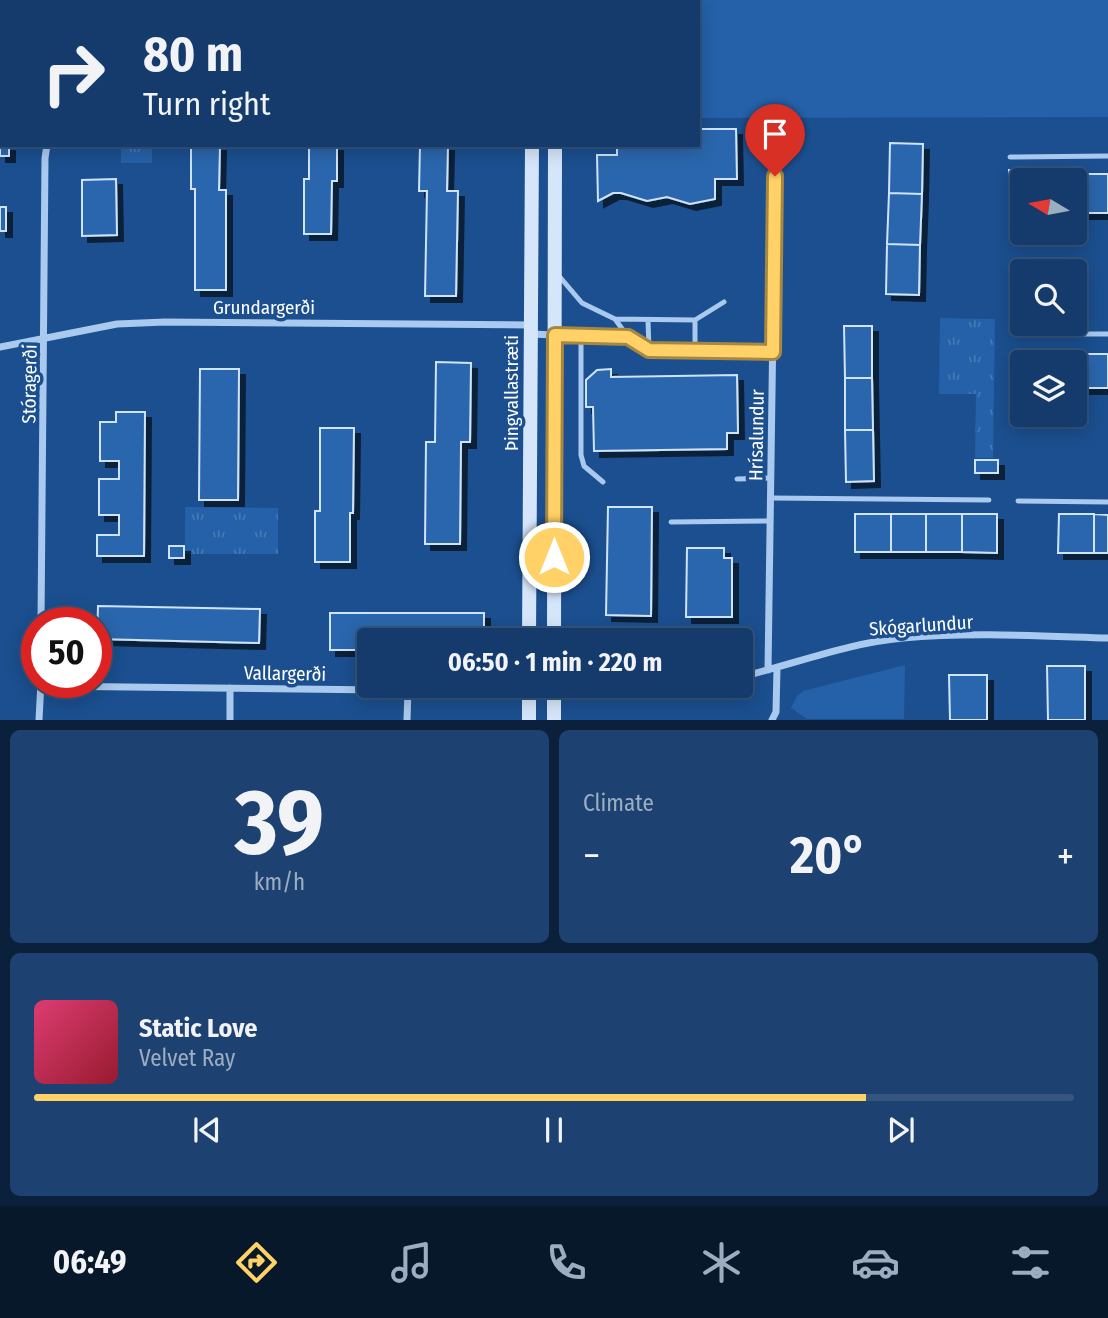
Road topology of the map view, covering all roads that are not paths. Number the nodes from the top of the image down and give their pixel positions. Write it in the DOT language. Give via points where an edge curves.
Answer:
graph roads {
  1 [pos="776,116"];
  2 [pos="47,147"];
  3 [pos="532,147"];
  4 [pos="555,147"];
  5 [pos="1108,156"];
  6 [pos="1010,157"];
  7 [pos="555,271"];
  8 [pos="724,302"];
  9 [pos="615,319"];
  10 [pos="648,320"];
  11 [pos="695,320"];
  12 [pos="531,329"];
  13 [pos="1087,334"];
  14 [pos="1108,334"];
  15 [pos="555,335"];
  16 [pos="581,335"];
  17 [pos="45,336"];
  18 [pos="628,337"];
  19 [pos="0,347"];
  20 [pos="649,350"];
  21 [pos="695,351"];
  22 [pos="773,352"];
  23 [pos="771,478"];
  24 [pos="737,479"];
  25 [pos="603,482"];
  26 [pos="771,498"];
  27 [pos="989,500"];
  28 [pos="1018,501"];
  29 [pos="1108,502"];
  30 [pos="770,521"];
  31 [pos="671,522"];
  32 [pos="41,607"];
  33 [pos="529,628"];
  34 [pos="554,628"];
  35 [pos="1108,638"];
  36 [pos="772,669"];
  37 [pos="753,674"];
  38 [pos="112,686"];
  39 [pos="230,688"];
  40 [pos="357,689"];
  41 [pos="40,698"];
  42 [pos="408,698"];
  43 [pos="529,698"];
  44 [pos="554,698"];
  45 [pos="39,719"];
  46 [pos="230,719"];
  47 [pos="407,719"];
  48 [pos="528,719"];
  49 [pos="554,719"];
  50 [pos="772,719"];
  1 -- 22 [label="street, Hrísalundur"];
  2 -- 17 [label="street, Stóragerði"];
  3 -- 12 [label="main road, Þingvallastræti"];
  4 -- 7 [label="main road"];
  5 -- 6 [label="lane"];
  7 -- 9 [label="lane" via="582,303"];
  7 -- 15 [label="main road"];
  8 -- 11 [label="lane"];
  9 -- 10 [label="lane"];
  9 -- 18 [label="lane"];
  10 -- 11 [label="lane"];
  10 -- 20 [label="lane"];
  11 -- 21 [label="lane"];
  12 -- 15 [label="street, Grundargerði"];
  12 -- 17 [label="street, Grundargerði" via="165,322 117,324"];
  12 -- 33 [label="main road, Þingvallastræti"];
  13 -- 14 [label="lane"];
  15 -- 16 [label="lane"];
  15 -- 34 [label="main road"];
  16 -- 18 [label="lane"];
  16 -- 25 [label="lane" via="581,455 584,467"];
  17 -- 19 [label="street, Grundargerði"];
  17 -- 32 [label="street, Stóragerði"];
  18 -- 20 [label="lane"];
  20 -- 21 [label="lane"];
  21 -- 22 [label="lane"];
  22 -- 23 [label="street, Hrísalundur"];
  23 -- 24 [label="lane"];
  23 -- 26 [label="street, Hrísalundur"];
  26 -- 27 [label="lane"];
  26 -- 30 [label="street, Hrísalundur"];
  28 -- 29 [label="lane"];
  30 -- 31 [label="lane"];
  30 -- 36 [label="street, Hrísalundur"];
  35 -- 36 [label="street, Skógarlundur" via="902,638 830,650"];
  36 -- 37 [label="street, Skógarlundur"];
  36 -- 50 [label="street, Hrísalundur" via="777,702"];
  38 -- 39 [label="street, Vallargerði"];
  39 -- 40 [label="street, Vallargerði"];
  39 -- 46 [label="street"];
  41 -- 45 [label="street"];
  42 -- 47 [label="street"];
  43 -- 48 [label="main road"];
  44 -- 49 [label="main road"];
}
